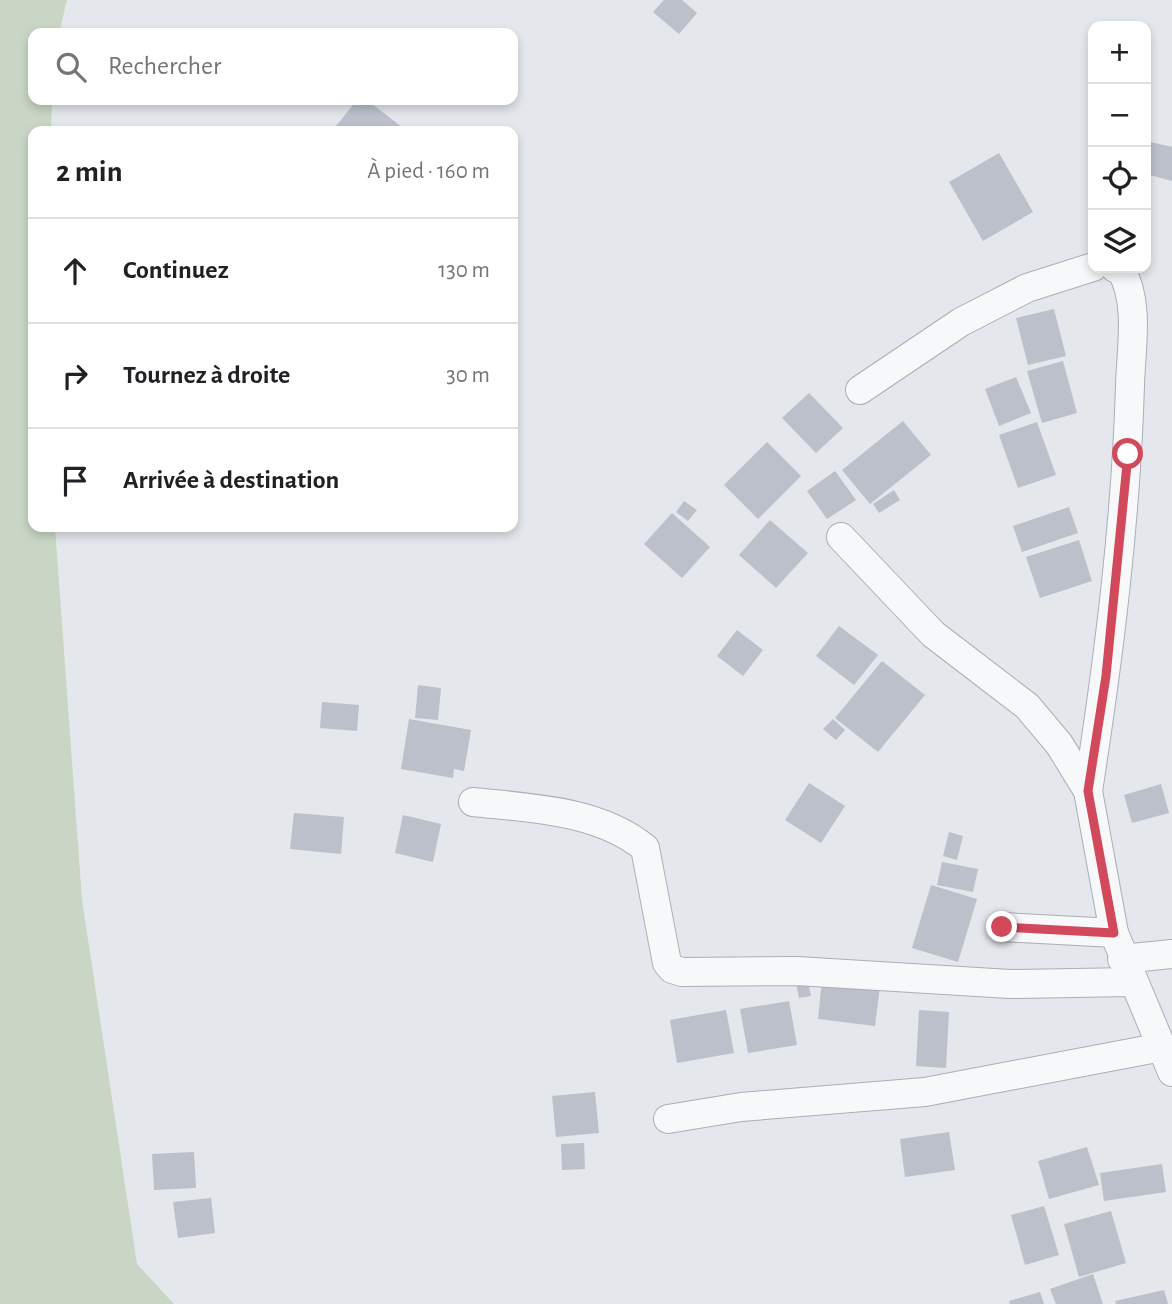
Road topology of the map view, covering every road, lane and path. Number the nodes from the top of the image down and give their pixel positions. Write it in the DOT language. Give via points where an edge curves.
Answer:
graph roads {
  1 [pos="1088,269"];
  2 [pos="1123,273"];
  3 [pos="860,390"];
  4 [pos="841,537"];
  5 [pos="1088,791"];
  6 [pos="473,802"];
  7 [pos="1002,927"];
  8 [pos="1172,954"];
  9 [pos="1123,958"];
  10 [pos="1167,1060"];
  11 [pos="668,1119"];
  1 -- 3 [label="street" via="1027,288 961,322"];
  2 -- 5 [label="street" via="1129,283 1132,318 1128,454 1106,676"];
  4 -- 5 [label="street" via="933,634 1027,706 1059,744"];
  5 -- 9 [label="street"];
  6 -- 9 [label="street" via="534,808 599,822 629,834 645,848 672,970 809,971 1010,984"];
  7 -- 9 [label="street"];
  8 -- 9 [label="street"];
  9 -- 10 [label="street"];
  10 -- 11 [label="street"];
}
